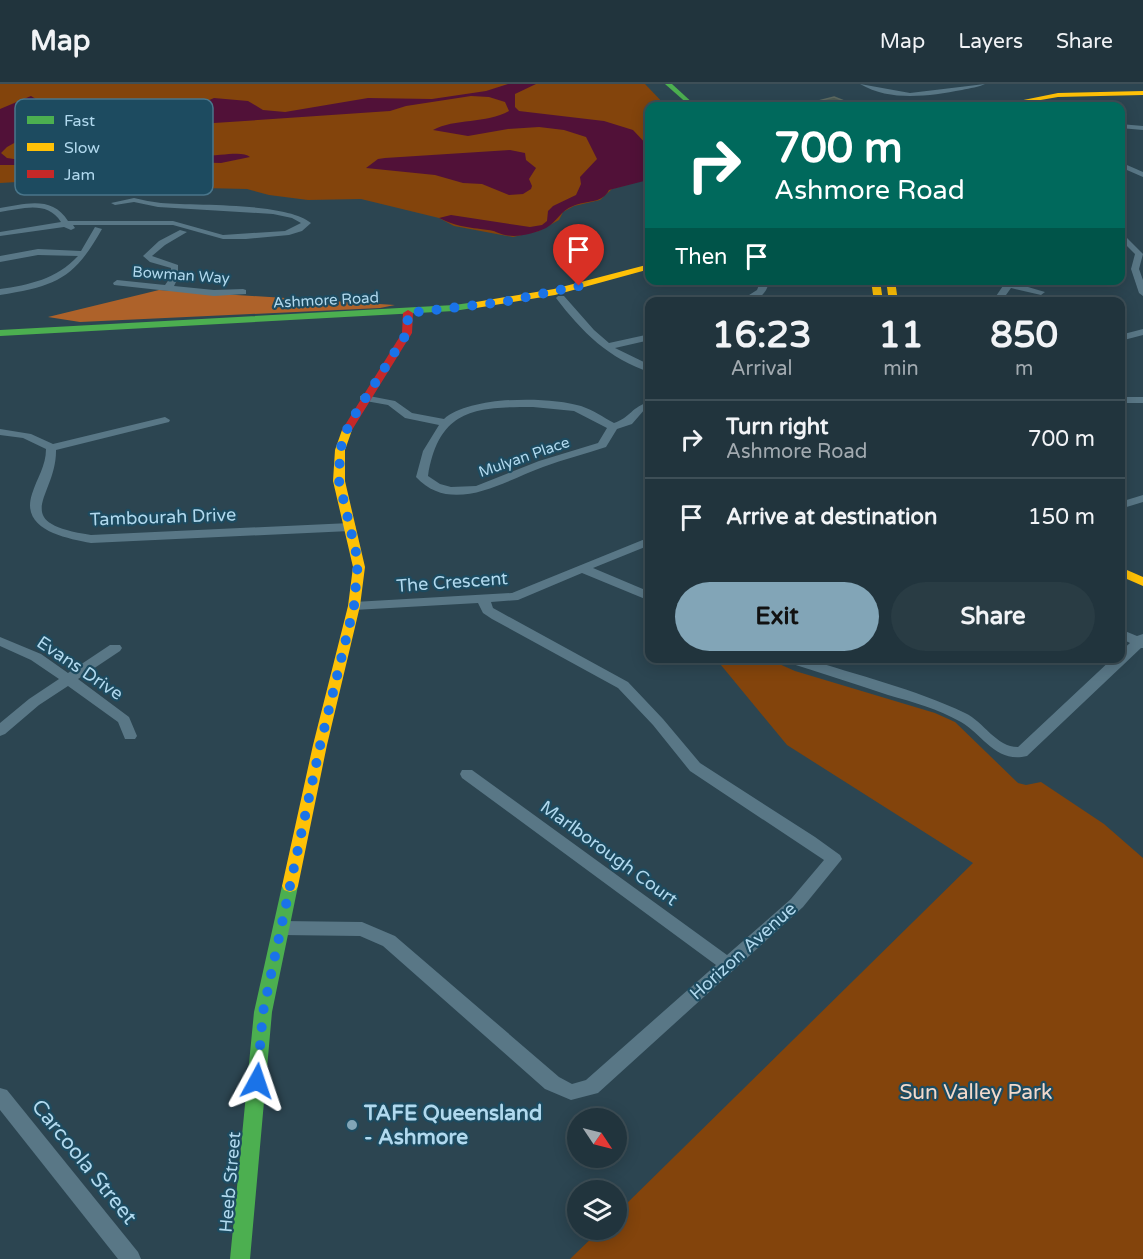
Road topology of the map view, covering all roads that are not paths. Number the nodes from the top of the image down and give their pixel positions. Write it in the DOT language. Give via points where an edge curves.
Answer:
graph roads {
  1 [pos="656,84"];
  2 [pos="668,84"];
  3 [pos="863,84"];
  4 [pos="982,84"];
  5 [pos="1143,94"];
  6 [pos="674,102"];
  7 [pos="688,102"];
  8 [pos="1019,102"];
  9 [pos="1041,102"];
  10 [pos="1125,126"];
  11 [pos="1143,128"];
  12 [pos="1125,166"];
  13 [pos="1143,175"];
  14 [pos="115,204"];
  15 [pos="190,208"];
  16 [pos="0,210"];
  17 [pos="173,223"];
  18 [pos="65,224"];
  19 [pos="163,228"];
  20 [pos="98,229"];
  21 [pos="0,234"];
  22 [pos="1125,239"];
  23 [pos="84,254"];
  24 [pos="0,259"];
  25 [pos="645,267"];
  26 [pos="1139,269"];
  27 [pos="645,275"];
  28 [pos="117,283"];
  29 [pos="764,285"];
  30 [pos="1017,285"];
  31 [pos="168,288"];
  32 [pos="0,292"];
  33 [pos="243,292"];
  34 [pos="1041,292"];
  35 [pos="1143,293"];
  36 [pos="753,297"];
  37 [pos="561,298"];
  38 [pos="408,316"];
  39 [pos="1143,332"];
  40 [pos="0,333"];
  41 [pos="1125,337"];
  42 [pos="645,338"];
  43 [pos="0,340"];
  44 [pos="605,347"];
  45 [pos="645,367"];
  46 [pos="364,398"];
  47 [pos="1125,400"];
  48 [pos="1143,400"];
  49 [pos="645,407"];
  50 [pos="165,420"];
  51 [pos="447,423"];
  52 [pos="613,427"];
  53 [pos="0,432"];
  54 [pos="51,448"];
  55 [pos="1143,498"];
  56 [pos="1125,504"];
  57 [pos="350,527"];
  58 [pos="645,542"];
  59 [pos="1125,560"];
  60 [pos="584,569"];
  61 [pos="1143,569"];
  62 [pos="1125,573"];
  63 [pos="1143,582"];
  64 [pos="645,595"];
  65 [pos="483,599"];
  66 [pos="354,606"];
  67 [pos="1125,635"];
  68 [pos="0,640"];
  69 [pos="1142,642"];
  70 [pos="115,648"];
  71 [pos="1125,658"];
  72 [pos="804,663"];
  73 [pos="1119,663"];
  74 [pos="68,679"];
  75 [pos="0,731"];
  76 [pos="130,736"];
  77 [pos="467,774"];
  78 [pos="282,928"];
  79 [pos="728,964"];
  80 [pos="0,1096"];
  81 [pos="131,1259"];
  82 [pos="240,1259"];
  1 -- 6 [label="main road"];
  2 -- 7 [label="main road"];
  3 -- 4 [label="street" via="892,94 922,96"];
  5 -- 8 [label="main road" via="1058,95"];
  5 -- 9 [label="main road"];
  10 -- 11 [label="street"];
  12 -- 13 [label="street"];
  14 -- 15 [label="street" via="134,201"];
  15 -- 17 [label="street" via="186,216"];
  15 -- 17 [label="street" via="273,212 307,223 286,233 246,237 211,234"];
  16 -- 18 [label="street" via="48,206 59,213"];
  17 -- 18 [label="street"];
  17 -- 19 [label="street"];
  18 -- 20 [label="street" via="73,229"];
  18 -- 21 [label="street"];
  19 -- 20 [label="street"];
  19 -- 31 [label="street" via="183,232 147,256 175,267"];
  20 -- 23 [label="street"];
  22 -- 26 [label="street" via="1138,254"];
  23 -- 24 [label="street" via="39,252"];
  23 -- 32 [label="street" via="48,281"];
  25 -- 38 [label="main road, Ashmore Road" via="555,292"];
  26 -- 35 [label="street"];
  27 -- 37 [label="main road, Ashmore Road"];
  28 -- 31 [label="street, Bowman Way"];
  29 -- 36 [label="street"];
  30 -- 34 [label="street"];
  31 -- 33 [label="street, Bowman Way"];
  37 -- 38 [label="main road, Ashmore Road" via="482,312"];
  37 -- 44 [label="street"];
  38 -- 40 [label="main road, Ashmore Road"];
  38 -- 43 [label="main road, Ashmore Road"];
  38 -- 46 [label="main road, Heeb Street" via="407,333"];
  39 -- 41 [label="street"];
  42 -- 44 [label="street"];
  44 -- 45 [label="street"];
  46 -- 51 [label="street" via="391,403 395,410 409,416"];
  46 -- 57 [label="main road, Heeb Street" via="349,424 338,461"];
  47 -- 48 [label="street"];
  49 -- 52 [label="street, Mulyan Place" via="628,422"];
  50 -- 54 [label="street"];
  51 -- 52 [label="street, Mulyan Place" via="456,415 488,406 557,405 588,412"];
  51 -- 52 [label="street, Mulyan Place" via="431,447 422,477 432,487 450,491 490,487 536,465 602,445"];
  53 -- 54 [label="street" via="37,438"];
  54 -- 57 [label="street, Tambourah Drive" via="52,461 36,502 37,515 47,526 69,536 92,539"];
  55 -- 56 [label="street"];
  57 -- 66 [label="main road, Heeb Street" via="358,567"];
  58 -- 60 [label="street, The Crescent"];
  59 -- 61 [label="main road"];
  60 -- 64 [label="street"];
  60 -- 65 [label="street, The Crescent" via="521,595"];
  62 -- 63 [label="main road"];
  65 -- 66 [label="street, The Crescent"];
  65 -- 79 [label="street, Horizon Avenue" via="488,610 497,616 623,685 695,767 834,859 797,903"];
  66 -- 78 [label="main road, Heeb Street"];
  67 -- 69 [label="street"];
  68 -- 74 [label="street, Evans Drive" via="36,657"];
  69 -- 71 [label="street"];
  70 -- 74 [label="street"];
  72 -- 73 [label="street" via="939,706 968,720 995,745 1022,752"];
  74 -- 75 [label="street"];
  74 -- 76 [label="street, Evans Drive" via="124,720"];
  77 -- 79 [label="street, Marlborough Court"];
  78 -- 79 [label="street, Horizon Avenue" via="362,929 389,941 552,1083 571,1092 591,1087"];
  78 -- 82 [label="main road, Heeb Street" via="263,1012"];
  80 -- 81 [label="street, Carcoola Street"];
}
